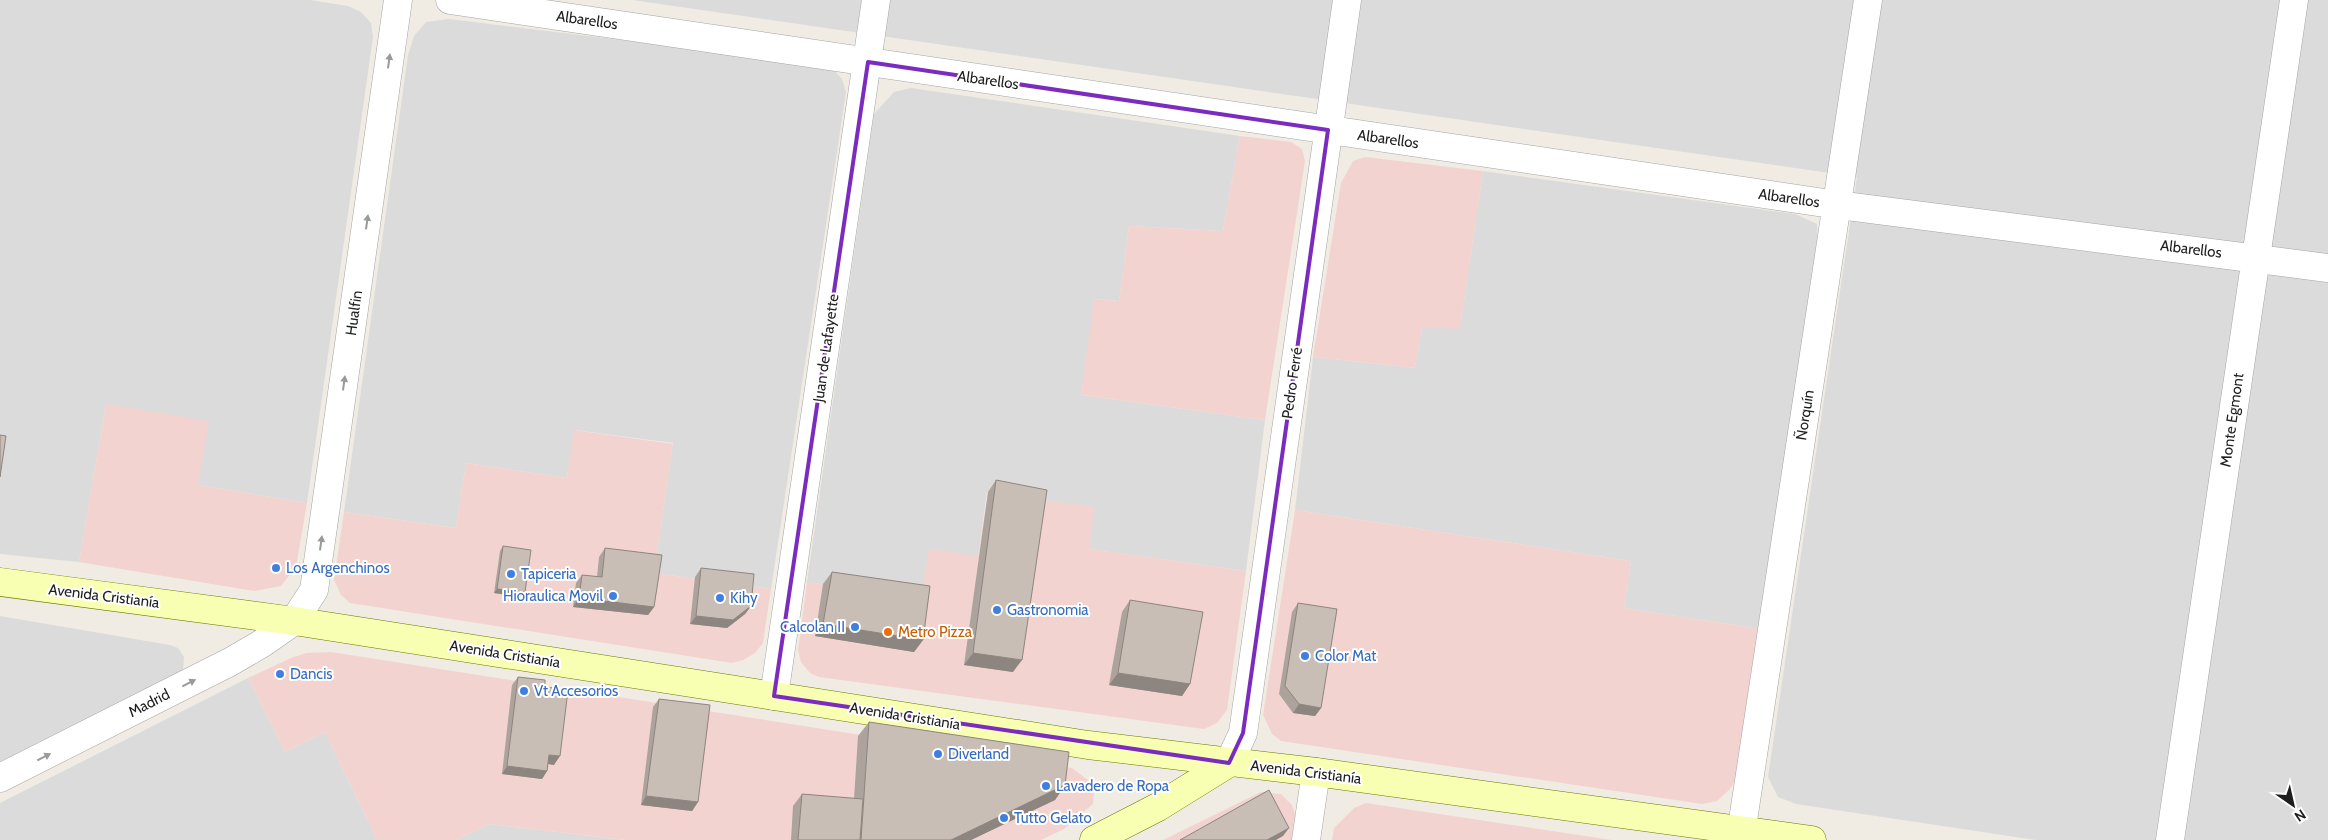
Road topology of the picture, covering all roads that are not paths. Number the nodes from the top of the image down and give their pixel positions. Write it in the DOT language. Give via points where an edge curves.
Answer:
graph roads {
  1 [pos="398,0"];
  2 [pos="450,0"];
  3 [pos="876,0"];
  4 [pos="1347,0"];
  5 [pos="1868,0"];
  6 [pos="2294,0"];
  7 [pos="868,62"];
  8 [pos="1328,130"];
  9 [pos="1838,205"];
  10 [pos="2256,257"];
  11 [pos="2328,268"];
  12 [pos="0,582"];
  13 [pos="294,621"];
  14 [pos="774,696"];
  15 [pos="1229,763"];
  16 [pos="1316,772"];
  17 [pos="0,778"];
  18 [pos="1741,835"];
  19 [pos="1094,840"];
  20 [pos="1306,840"];
  21 [pos="1812,840"];
  22 [pos="2170,840"];
  13 -- 1 [label="street, Hualfin, one-way" via="314,590"];
  2 -- 7 [label="street, Albarellos"];
  3 -- 7 [label="street, Juan de Lafayette"];
  4 -- 8 [label="street, Pedro Ferré"];
  5 -- 9 [label="street, Ñorquín"];
  6 -- 10 [label="street, Monte Egmont"];
  7 -- 8 [label="street, Albarellos"];
  7 -- 14 [label="street, Juan de Lafayette"];
  8 -- 9 [label="street, Albarellos"];
  8 -- 15 [label="street, Pedro Ferré" via="1243,733"];
  9 -- 10 [label="street, Albarellos"];
  9 -- 18 [label="street, Ñorquín"];
  10 -- 11 [label="street, Albarellos"];
  10 -- 22 [label="street, Monte Egmont"];
  12 -- 13 [label="main road, Avenida Cristianía"];
  13 -- 14 [label="main road, Avenida Cristianía"];
  17 -- 13 [label="street, Madrid, one-way" via="230,662"];
  14 -- 15 [label="main road, Avenida Cristianía" via="1088,745"];
  15 -- 16 [label="main road, Avenida Cristianía"];
  15 -- 19 [label="main road" via="1158,807"];
  16 -- 18 [label="main road, Avenida Cristianía"];
  16 -- 20 [label="street"];
  18 -- 21 [label="main road, Avenida Cristianía"];
}
